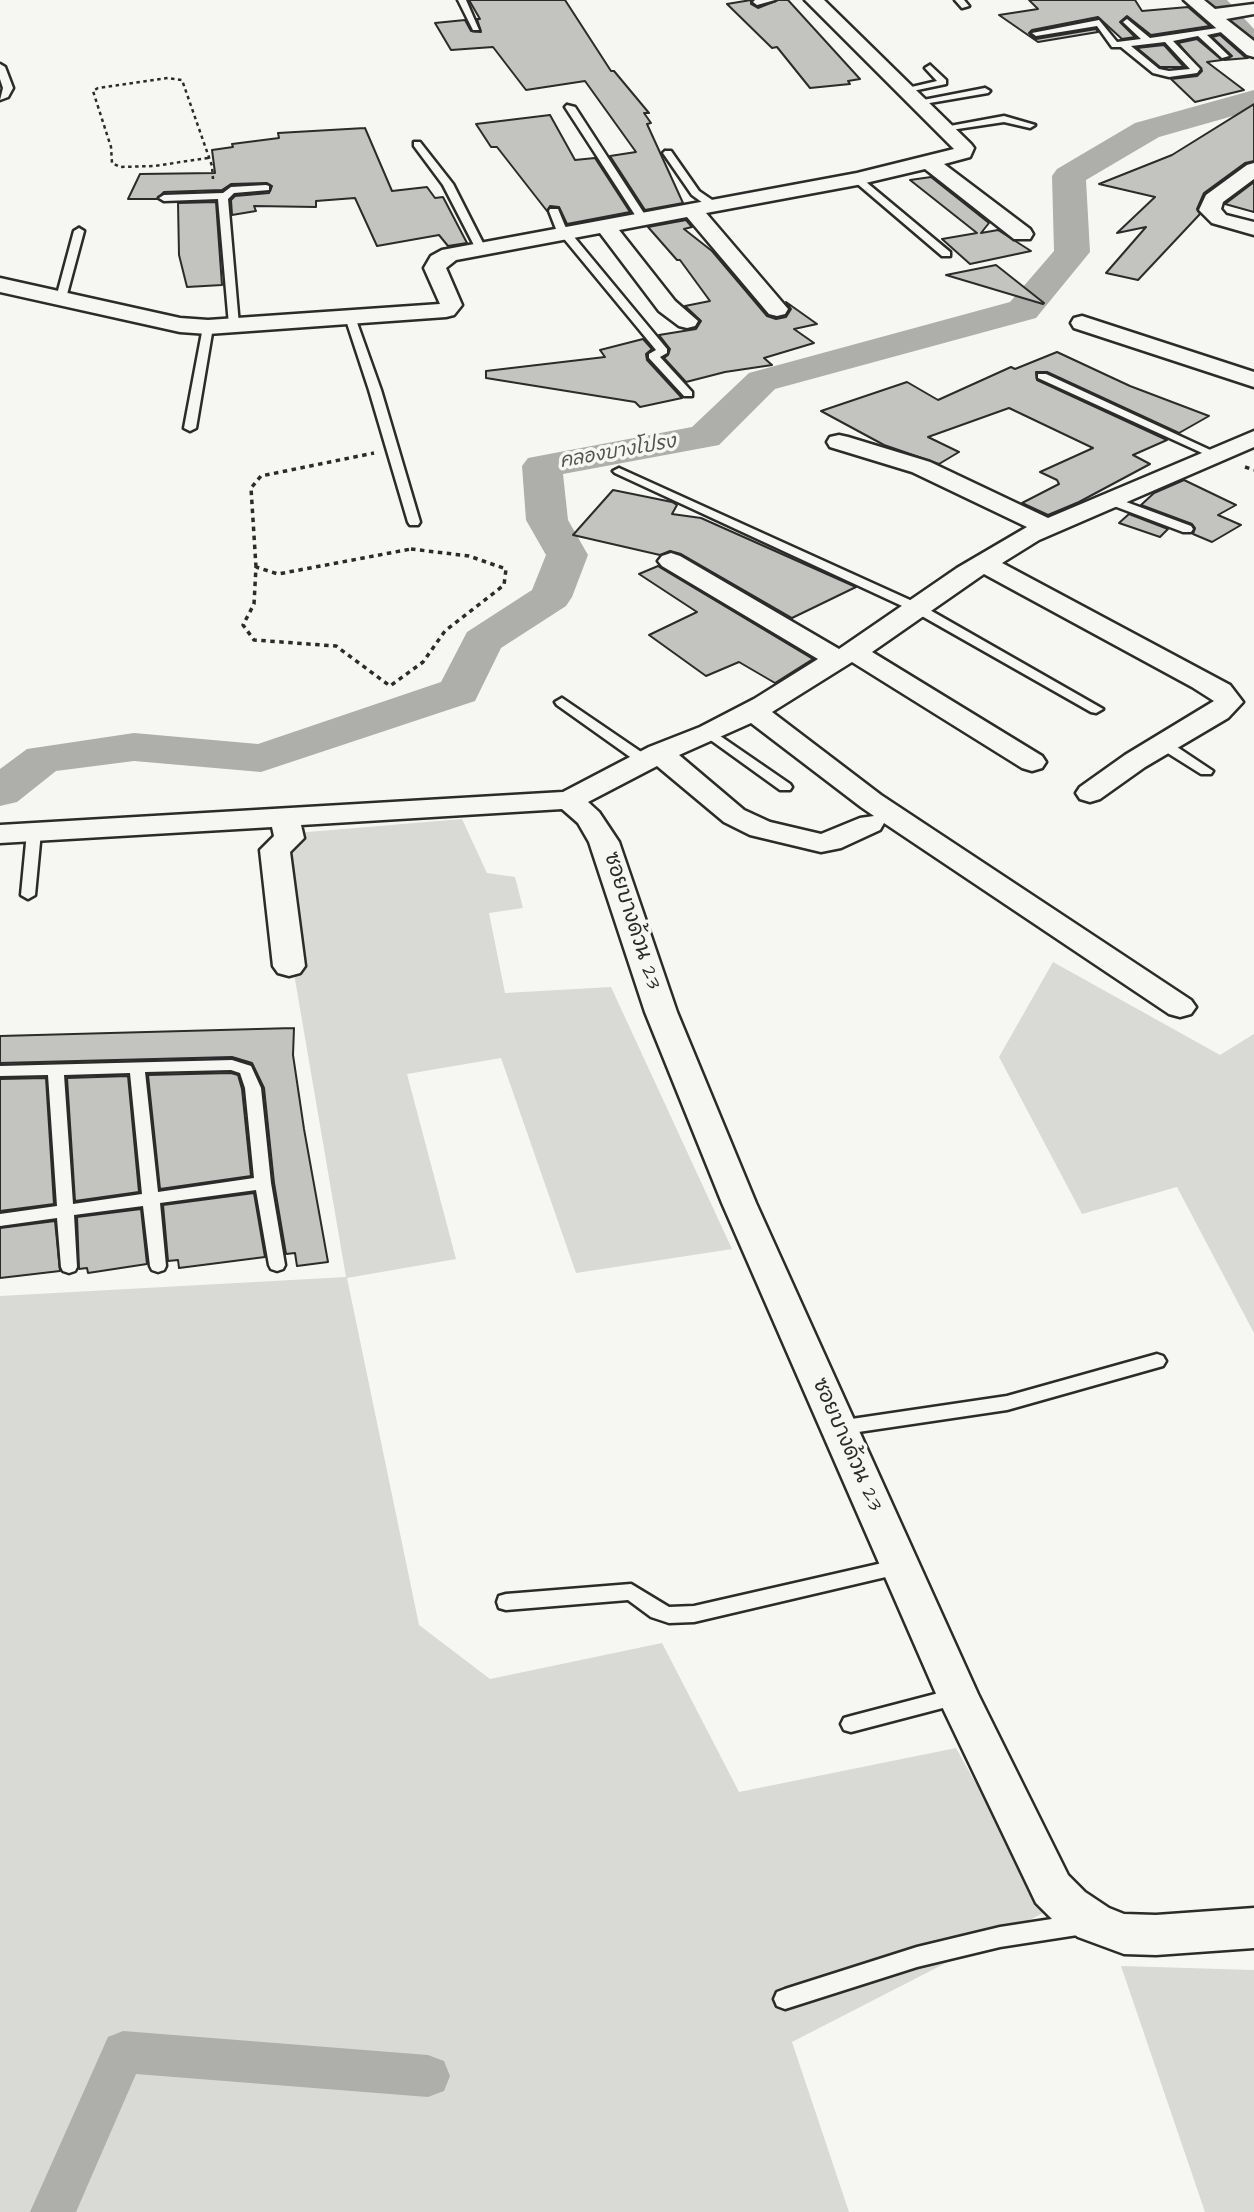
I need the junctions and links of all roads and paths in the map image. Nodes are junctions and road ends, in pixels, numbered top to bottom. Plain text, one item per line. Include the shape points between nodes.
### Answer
1 (463, 0) edge
2 (771, 0) edge
3 (814, 0) edge
4 (1192, 0) edge
5 (757, 2) dead end
6 (1232, 15) edge
7 (1127, 22) dead end
8 (476, 27) dead end
9 (1036, 33) dead end
10 (1200, 33) junction
11 (1167, 39) junction
12 (1147, 41) junction
13 (1123, 44) junction
14 (1254, 51) edge
15 (1225, 56) dead end
16 (0, 67) edge
17 (930, 68) dead end
18 (985, 91) dead end
19 (0, 97) edge
20 (912, 97) junction
21 (570, 107) dead end
22 (1030, 125) dead end
23 (944, 128) junction
24 (417, 144) dead end
25 (668, 153) dead end
26 (208, 158) junction
27 (929, 162) junction
28 (1254, 169) edge
29 (857, 179) junction
30 (266, 188) dead end
31 (226, 194) junction
32 (164, 198) dead end
33 (714, 206) junction
34 (692, 210) junction
35 (554, 211) dead end
36 (642, 218) junction
37 (606, 226) junction
38 (1254, 229) edge
39 (79, 231) dead end
40 (566, 234) junction
41 (1022, 234) dead end
42 (481, 249) junction
43 (946, 254) dead end
44 (0, 285) edge
45 (61, 298) junction
46 (777, 309) dead end
47 (426, 312) junction
48 (350, 317) junction
49 (687, 321) dead end
50 (1082, 323) dead end
51 (234, 325) junction
52 (208, 327) junction
53 (420, 337) dead end
54 (1042, 376) dead end
55 (1254, 380) edge
56 (688, 394) dead end
57 (190, 428) dead end
58 (1254, 438) edge
59 (839, 442) dead end
60 (392, 450) junction
61 (1215, 455) junction
62 (619, 471) dead end
63 (1110, 500) junction
64 (414, 522) dead end
65 (1188, 529) dead end
66 (1039, 531) junction
67 (671, 561) dead end
68 (984, 564) junction
69 (256, 567) junction
70 (917, 608) junction
71 (846, 656) junction
72 (562, 702) dead end
73 (1096, 709) dead end
74 (752, 712) junction
75 (710, 733) junction
76 (1163, 744) junction
77 (652, 757) junction
78 (1032, 762) dead end
79 (1206, 771) dead end
80 (785, 788) dead end
81 (1090, 793) dead end
82 (569, 800) junction
83 (285, 817) junction
84 (870, 824) dead end
85 (34, 832) junction
86 (0, 834) edge
87 (28, 895) dead end
88 (289, 966) dead end
89 (1180, 1007) dead end
90 (137, 1067) junction
91 (0, 1071) edge
92 (55, 1071) junction
93 (263, 1183) junction
94 (151, 1199) junction
95 (65, 1211) junction
96 (0, 1220) edge
97 (277, 1265) dead end
98 (158, 1266) dead end
99 (69, 1267) dead end
100 (1157, 1361) dead end
101 (838, 1428) junction
102 (900, 1567) junction
103 (506, 1602) dead end
104 (958, 1696) junction
105 (851, 1724) dead end
106 (1094, 1923) junction
107 (1254, 1928) edge
108 (785, 1999) dead end

1 - 8 lane
2 - 5 lane
3 - 20 street
4 - 6 street
6 - 10 lane
6 - 14 street
7 - 12 lane
9 - 13 lane via 1100,23 1115,45
10 - 11 lane
10 - 15 lane
11 - 12 lane
11 - 13 lane via 1194,71 1156,71
12 - 13 lane
16 - 19 lane via 8,88
17 - 20 lane via 943,82
18 - 20 lane
20 - 23 street
21 - 36 lane
22 - 23 lane via 1004,119
23 - 27 street via 963,152
24 - 42 lane via 448,184
25 - 33 lane via 695,193
26 - 26 path via 182,80 168,78 93,91 112,163 154,166
26 - 31 path via 214,186
27 - 29 street
27 - 41 street
28 - 38 street via 1213,199 1210,210 1219,219
29 - 33 street
29 - 43 lane
30 - 31 lane
31 - 32 lane
31 - 51 lane
33 - 34 street
34 - 36 street
34 - 46 street
35 - 40 lane
36 - 37 street
37 - 40 street
37 - 49 street via 667,306
39 - 45 lane
40 - 42 street
40 - 56 lane via 663,351 653,356
42 - 47 street via 439,261 435,268 451,305
44 - 45 street
45 - 52 street
47 - 48 street
47 - 53 street
48 - 51 street
48 - 60 lane
50 - 55 street
51 - 52 street
52 - 57 lane
54 - 61 lane
58 - 61 street
59 - 66 street via 921,467
60 - 64 lane
60 - 69 path via 261,476 251,488
61 - 63 street
62 - 70 lane
63 - 65 lane
63 - 66 street
66 - 68 street
67 - 71 street
68 - 70 street
68 - 76 street via 1227,698 1227,705 1218,712
69 - 69 path via 278,574 411,549 469,556 506,569 504,585 445,631 423,662 390,686 336,646 254,640 243,625 254,604
70 - 71 street
70 - 73 lane
71 - 74 street
71 - 78 street
72 - 77 lane
74 - 75 street
74 - 89 street via 871,801
75 - 77 street
75 - 80 lane
76 - 79 lane
76 - 81 street
77 - 82 street
77 - 84 street via 734,816 760,829 821,843
82 - 83 street
82 - 101 street, ซอยบางด้วน 23 via 589,818 604,842 682,1065
83 - 85 street
83 - 88 street via 289,838 275,850
85 - 86 street
85 - 87 lane
90 - 92 lane
90 - 93 lane via 232,1065 246,1070 253,1088
90 - 94 lane
91 - 92 lane
92 - 95 lane
93 - 94 lane
93 - 97 lane
94 - 95 lane
94 - 98 lane
95 - 96 lane
95 - 99 lane
100 - 101 lane via 1007,1403
101 - 102 street, ซอยบางด้วน 23
102 - 103 lane via 694,1614 669,1615 631,1592
102 - 104 street, ซอยบางด้วน 23
104 - 105 lane
104 - 106 street, ซอยบางด้วน 23 via 1052,1889
106 - 107 street, ซอยบางด้วน 23 via 1124,1934
106 - 108 lane via 1000,1937 917,1957

